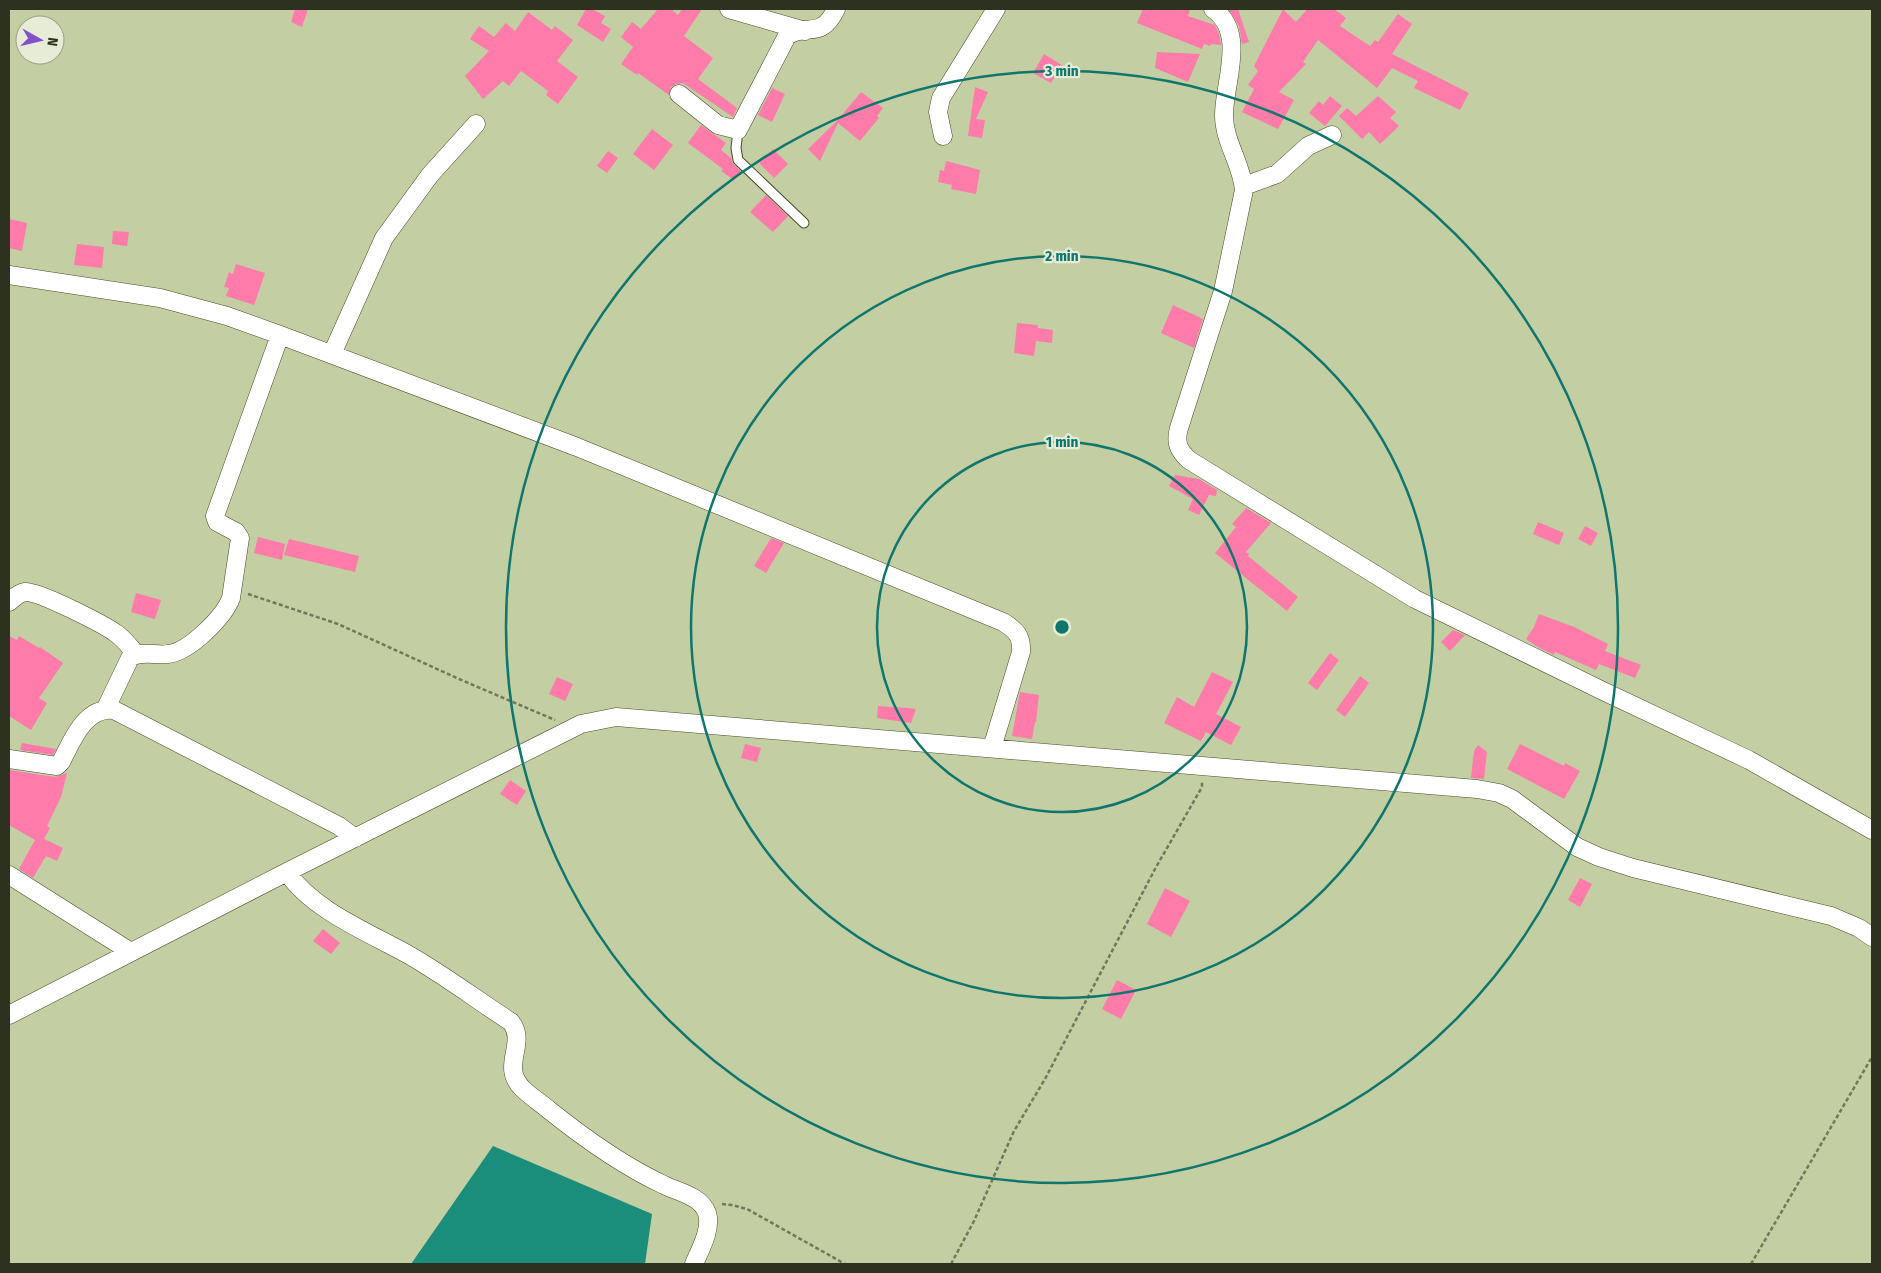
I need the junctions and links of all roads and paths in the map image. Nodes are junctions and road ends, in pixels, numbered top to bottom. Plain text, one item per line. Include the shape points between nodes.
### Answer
1 (729, 9) edge
2 (836, 9) edge
3 (996, 9) edge
4 (1213, 9) edge
5 (805, 31) junction
6 (680, 94) dead end
7 (476, 124) dead end
8 (738, 130) junction
9 (1332, 135) dead end
10 (943, 136) dead end
11 (1244, 186) junction
12 (804, 223) dead end
13 (9, 275) edge
14 (280, 335) junction
15 (332, 354) junction
16 (232, 590) junction
17 (9, 602) edge
18 (136, 654) junction
19 (105, 710) junction
20 (574, 728) junction
21 (992, 748) junction
22 (9, 760) edge
23 (1198, 767) junction
24 (1871, 827) edge
25 (355, 838) junction
26 (9, 875) edge
27 (293, 880) junction
28 (1872, 937) edge
29 (131, 952) junction
30 (9, 1015) edge
31 (1872, 1058) edge
32 (702, 1205) junction
33 (694, 1264) edge
34 (845, 1264) edge
35 (951, 1264) edge
36 (1751, 1264) edge

1 - 5 street
2 - 5 street via 824,26
3 - 10 street via 941,98 938,112
4 - 11 street via 1225,21 1231,44 1225,130
5 - 8 street via 787,36
6 - 8 street via 718,125
7 - 15 street via 430,175 384,238
8 - 12 lane via 738,160
9 - 11 street via 1308,146 1277,174
11 - 24 street via 1223,291 1178,428 1177,446 1182,454 1415,599 1745,758
13 - 14 street via 160,298 228,316
14 - 15 street
14 - 16 street via 215,516 217,522 236,532 240,538
15 - 21 street via 577,448 1003,622 1014,629 1022,643
16 - 18 street via 223,613 182,651
16 - 20 path via 338,624
17 - 18 street via 24,592 38,595 107,627
18 - 19 street via 127,663
19 - 22 street via 84,722 57,766
19 - 25 street via 118,712 339,826
20 - 21 street via 616,717
20 - 25 street
21 - 23 street
23 - 28 street via 1499,793 1577,847 1599,857 1831,916
23 - 35 path via 1202,787 1014,1131
25 - 27 street
26 - 29 street
27 - 29 street
27 - 32 street via 353,925 410,955 511,1022 517,1033 512,1066 518,1083 594,1143 646,1176
29 - 30 street
31 - 36 path
32 - 33 street via 708,1221
32 - 34 path via 732,1205 747,1209

